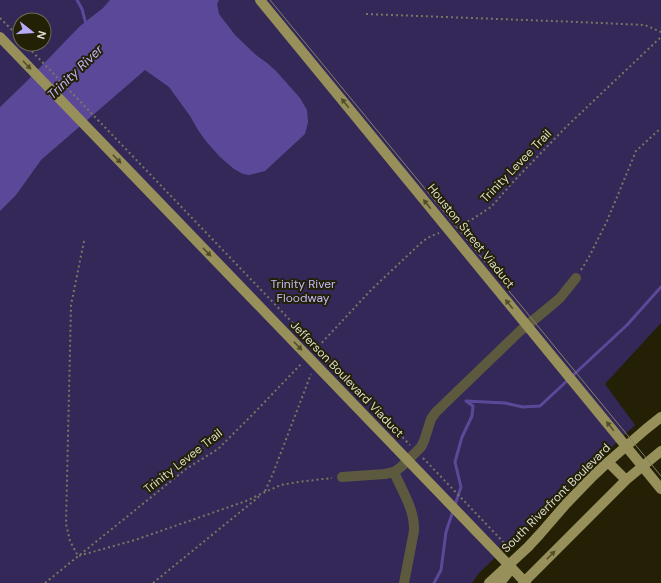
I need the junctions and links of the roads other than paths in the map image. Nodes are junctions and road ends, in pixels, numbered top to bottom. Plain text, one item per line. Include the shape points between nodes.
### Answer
1 (260, 0) edge
2 (0, 37) edge
3 (576, 278) road end
4 (661, 417) edge
5 (661, 451) edge
6 (608, 462) junction
7 (394, 472) junction
8 (342, 476) road end
9 (626, 480) junction
10 (661, 489) edge
11 (528, 547) junction
12 (404, 583) edge
13 (488, 583) edge
14 (500, 583) edge
15 (525, 583) edge

10 -> 1 main road, Houston Street Viaduct
2 -> 15 main road, Jefferson Boulevard Viaduct
3 - 7 lane via 560,298 520,331 436,412 421,448
4 - 6 main road, South Riverfront Boulevard
5 - 9 main road
6 - 9 main road
6 - 11 main road, South Riverfront Boulevard
7 - 8 lane
7 - 12 lane via 410,508 414,524
15 -> 9 main road
11 - 13 main road, South Riverfront Boulevard
11 - 14 main road

